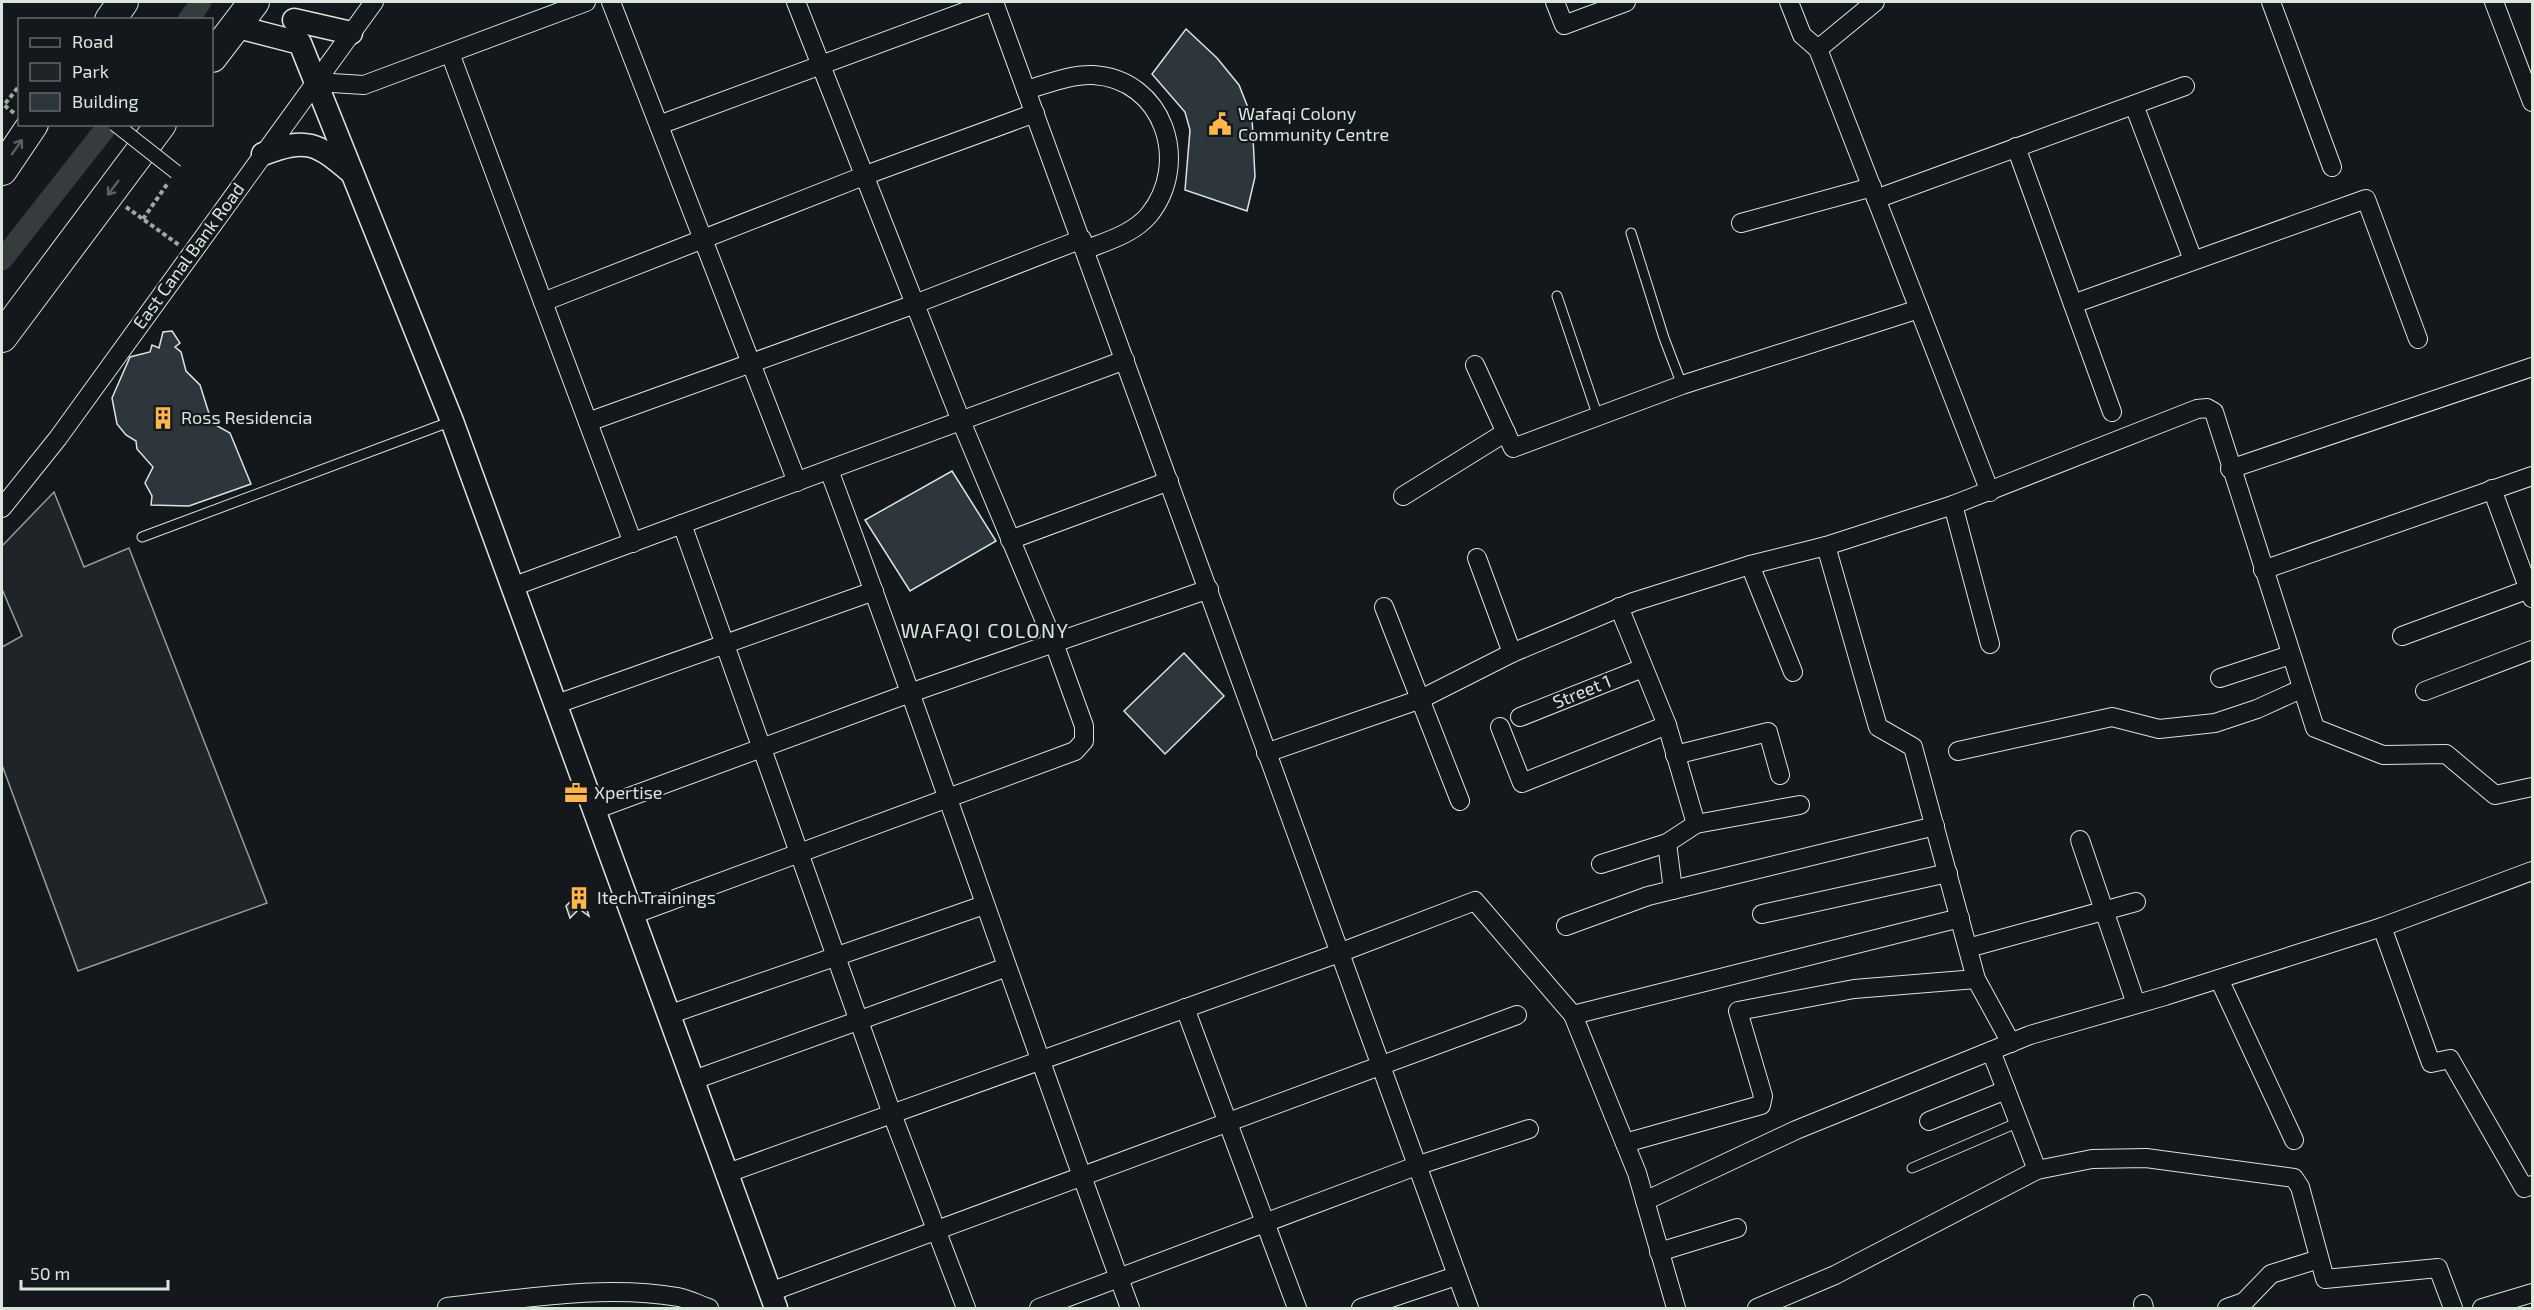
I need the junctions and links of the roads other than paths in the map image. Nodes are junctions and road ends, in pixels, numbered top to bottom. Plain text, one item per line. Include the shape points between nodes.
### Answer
1 (123, 2) edge
2 (254, 2) edge
3 (374, 2) edge
4 (586, 2) edge
5 (611, 2) edge
6 (796, 2) edge
7 (992, 2) edge
8 (1556, 2) edge
9 (1626, 2) edge
10 (1789, 2) edge
11 (1875, 2) edge
12 (2271, 2) edge
13 (2494, 2) edge
14 (292, 11) edge
15 (111, 18) edge
16 (234, 26) junction
17 (351, 33) junction
18 (300, 43) junction
19 (1818, 50) junction
20 (450, 53) junction
21 (213, 56) edge
22 (821, 65) junction
23 (316, 82) junction
24 (2185, 86) dead end
25 (1026, 90) junction
26 (2532, 102) edge
27 (2134, 105) junction
28 (1035, 113) junction
29 (659, 125) junction
30 (32, 126) edge
31 (118, 126) edge
32 (160, 126) edge
33 (2016, 147) junction
34 (263, 154) junction
35 (2332, 167) dead end
36 (2, 170) edge
37 (176, 172) road end
38 (353, 174) junction
39 (866, 175) junction
40 (1874, 193) junction
41 (1741, 223) dead end
42 (1631, 232) dead end
43 (703, 239) junction
44 (1083, 244) junction
45 (2193, 260) junction
46 (1557, 296) dead end
47 (543, 302) junction
48 (915, 304) junction
49 (2073, 304) junction
50 (1919, 309) junction
51 (2, 337) edge
52 (2418, 339) dead end
53 (1125, 360) junction
54 (751, 363) junction
55 (1475, 365) dead end
56 (2532, 367) edge
57 (1682, 385) junction
58 (2112, 412) dead end
59 (1598, 417) junction
60 (452, 421) junction
61 (961, 421) junction
62 (588, 422) junction
63 (1506, 432) junction
64 (2230, 469) junction
65 (829, 470) junction
66 (2532, 476) edge
67 (1169, 481) junction
68 (797, 482) junction
69 (2492, 489) junction
70 (1990, 492) junction
71 (1403, 496) dead end
72 (1953, 505) junction
73 (2, 508) edge
74 (682, 524) junction
75 (142, 537) dead end
76 (1010, 540) junction
77 (633, 543) junction
78 (1826, 546) junction
79 (1477, 558) dead end
80 (1750, 565) junction
81 (2263, 570) junction
82 (512, 587) junction
83 (1209, 588) junction
84 (874, 591) junction
85 (2531, 592) edge
86 (1384, 606) dead end
87 (1619, 607) junction
88 (2402, 636) dead end
89 (1053, 643) junction
90 (724, 644) junction
91 (1990, 644) dead end
92 (2532, 650) edge
93 (1512, 653) junction
94 (2290, 655) junction
95 (1644, 668) junction
96 (1793, 672) dead end
97 (2220, 678) dead end
98 (2301, 689) junction
99 (2425, 691) dead end
100 (910, 693) junction
101 (1421, 699) junction
102 (554, 705) junction
103 (1520, 717) dead end
104 (1667, 725) junction
105 (1500, 728) dead end
106 (762, 750) junction
107 (1958, 752) dead end
108 (1266, 753) junction
109 (1676, 755) junction
110 (1780, 775) dead end
111 (2532, 787) edge
112 (947, 800) junction
113 (1460, 801) dead end
114 (1800, 805) dead end
115 (594, 810) junction
116 (1696, 824) junction
117 (1935, 826) junction
118 (2080, 840) dead end
119 (1667, 843) junction
120 (799, 855) junction
121 (1601, 864) dead end
122 (2532, 871) edge
123 (1947, 873) junction
124 (1673, 890) junction
125 (2136, 902) dead end
126 (984, 905) junction
127 (2105, 913) junction
128 (1762, 914) dead end
129 (632, 915) junction
130 (1960, 918) junction
131 (1566, 926) dead end
132 (2382, 927) junction
133 (1968, 948) junction
134 (1339, 953) junction
135 (836, 956) junction
136 (1007, 968) junction
137 (1976, 979) junction
138 (2219, 979) junction
139 (2136, 1004) junction
140 (1185, 1008) junction
141 (668, 1015) junction
142 (1517, 1015) dead end
143 (1573, 1015) junction
144 (860, 1022) junction
145 (2011, 1042) junction
146 (1991, 1051) junction
147 (1041, 1061) junction
148 (1382, 1065) junction
149 (691, 1081) junction
150 (2006, 1090) junction
151 (892, 1114) junction
152 (1227, 1121) junction
153 (1929, 1121) dead end
154 (2019, 1122) junction
155 (1529, 1129) dead end
156 (2294, 1140) dead end
157 (1625, 1143) junction
158 (1416, 1166) junction
159 (1912, 1167) dead end
160 (2037, 1170) junction
161 (725, 1174) junction
162 (1082, 1175) junction
163 (2532, 1185) edge
164 (1645, 1202) junction
165 (1265, 1223) junction
166 (1737, 1228) dead end
167 (937, 1229) junction
168 (1659, 1252) junction
169 (2319, 1259) junction
170 (1456, 1275) junction
171 (1119, 1279) junction
172 (2532, 1293) edge
173 (773, 1300) edge
174 (447, 1307) edge
175 (709, 1308) edge
176 (966, 1308) edge
177 (1039, 1308) edge
178 (1130, 1308) edge
179 (1297, 1308) edge
180 (1361, 1308) edge
181 (1469, 1308) edge
182 (1676, 1308) edge
183 (1757, 1308) edge
184 (2227, 1308) edge
185 (2453, 1308) edge
186 (2482, 1308) edge

1 - 15 highway
2 - 16 highway
3 - 17 street, East Canal Bank Road
4 - 20 street
5 - 29 street
6 - 22 street
7 - 22 street
7 - 25 street
8 - 9 street via 1564,25
10 - 19 street via 1802,35
11 - 19 street
12 - 35 street
13 - 26 street
14 - 17 street
14 - 18 street
16 - 18 street
16 - 21 highway
17 - 23 street, East Canal Bank Road
18 - 23 street
19 - 40 street
20 - 23 street via 364,85
20 - 47 street
22 - 29 street
22 - 39 street
23 - 34 street, East Canal Bank Road
23 - 38 street
24 - 27 street
25 - 28 street
25 - 44 street via 1092,75 1117,80 1143,96 1163,120 1170,151 1165,188 1148,216 1124,235
27 - 33 street
27 - 45 street
28 - 39 street
28 - 44 street
29 - 43 street
36 -> 30 highway
31 - 37 street, bridge
32 -> 51 highway
33 - 40 street
33 - 49 street
34 - 38 street via 292,143 319,147
34 - 73 street, East Canal Bank Road via 58,438
38 - 60 street
39 - 43 street
39 - 48 street
40 - 41 street
40 - 50 street
42 - 57 lane
43 - 47 street
43 - 54 street
44 - 48 street
44 - 53 street
45 - 49 street
45 - 52 street via 2366,199
46 - 59 lane
47 - 62 street
48 - 54 street
48 - 61 street
49 - 58 street
50 - 57 street
50 - 70 street
53 - 61 street
53 - 67 street
54 - 62 street
54 - 68 street
55 - 63 street
56 - 64 street
57 - 59 street
59 - 63 street via 1513,448
60 - 75 lane
60 - 82 street
61 - 65 street
61 - 76 street
62 - 77 street
63 - 71 street
64 - 70 street via 2214,412 2207,408
64 - 81 street
65 - 68 street
65 - 84 street
66 - 69 street
67 - 76 street
67 - 83 street
68 - 74 street
69 - 81 street
69 - 85 street
70 - 72 street
72 - 78 street
72 - 91 street
74 - 77 street
74 - 90 street
76 - 89 street
77 - 82 street
78 - 80 street
78 - 117 street via 1878,727 1913,747
79 - 93 street
80 - 87 street
80 - 96 street
81 - 94 street
82 - 102 street
83 - 89 street
83 - 108 street
84 - 90 street
84 - 100 street
85 - 88 street
86 - 101 street
87 - 93 street
87 - 95 street
89 - 100 street
89 - 112 street via 1084,726 1084,741 1075,751
90 - 102 street
90 - 106 street
92 - 99 street
93 - 101 street
94 - 97 street
94 - 98 street
95 - 103 street, Street 1
95 - 104 street
98 - 107 street via 2215,723 2159,729 2112,717
98 - 111 street via 2314,728 2383,755 2446,754 2495,795
100 - 106 street
100 - 112 street
101 - 108 street
101 - 113 street
102 - 115 street
104 - 105 street via 1522,783
104 - 109 street
106 - 115 street
106 - 120 street
108 - 134 street
109 - 110 street via 1768,732
109 - 116 street
112 - 120 street
112 - 126 street
114 - 116 street
115 - 129 street
116 - 119 street
117 - 123 street
117 - 124 street
118 - 127 street
119 - 121 street
119 - 124 street
120 - 129 street
120 - 135 street
122 - 132 street
123 - 128 street
123 - 130 street
124 - 131 street
125 - 127 street
126 - 135 street
126 - 136 street
127 - 133 street
127 - 139 street
129 - 141 street
130 - 133 street
130 - 143 street
132 - 138 street
132 - 163 street via 2431,1063 2450,1059 2524,1188
133 - 137 street
134 - 140 street
134 - 143 street via 1475,901
134 - 148 street
135 - 141 street
135 - 144 street
136 - 144 street
136 - 147 street
137 - 145 street
137 - 157 street via 1854,989 1738,1011 1763,1096 1761,1105
138 - 139 street
138 - 156 street
139 - 145 street
140 - 147 street
140 - 152 street
141 - 149 street
142 - 148 street
143 - 157 street
144 - 149 street
144 - 151 street
145 - 146 street
146 - 150 street
146 - 164 street via 1796,1130
147 - 151 street
147 - 162 street
148 - 152 street
148 - 158 street
149 - 161 street
150 - 153 street
150 - 154 street
151 - 161 street
151 - 167 street
152 - 162 street
152 - 165 street
154 - 159 lane
154 - 160 street
155 - 158 street
157 - 164 street
158 - 165 street
158 - 170 street
160 - 169 street via 2092,1159 2146,1158 2288,1176 2300,1187
160 - 183 street via 1835,1275
161 - 173 street
162 - 167 street
162 - 171 street
164 - 168 street
165 - 171 street
165 - 179 street
166 - 168 street
167 - 173 street
167 - 176 street
168 - 182 street
169 - 184 street via 2271,1274 2244,1302
169 - 185 street via 2322,1275 2331,1281 2438,1268
170 - 180 street
170 - 181 street
171 - 177 street
171 - 178 street
172 - 186 street
174 - 175 street via 544,1296 627,1293 680,1297

